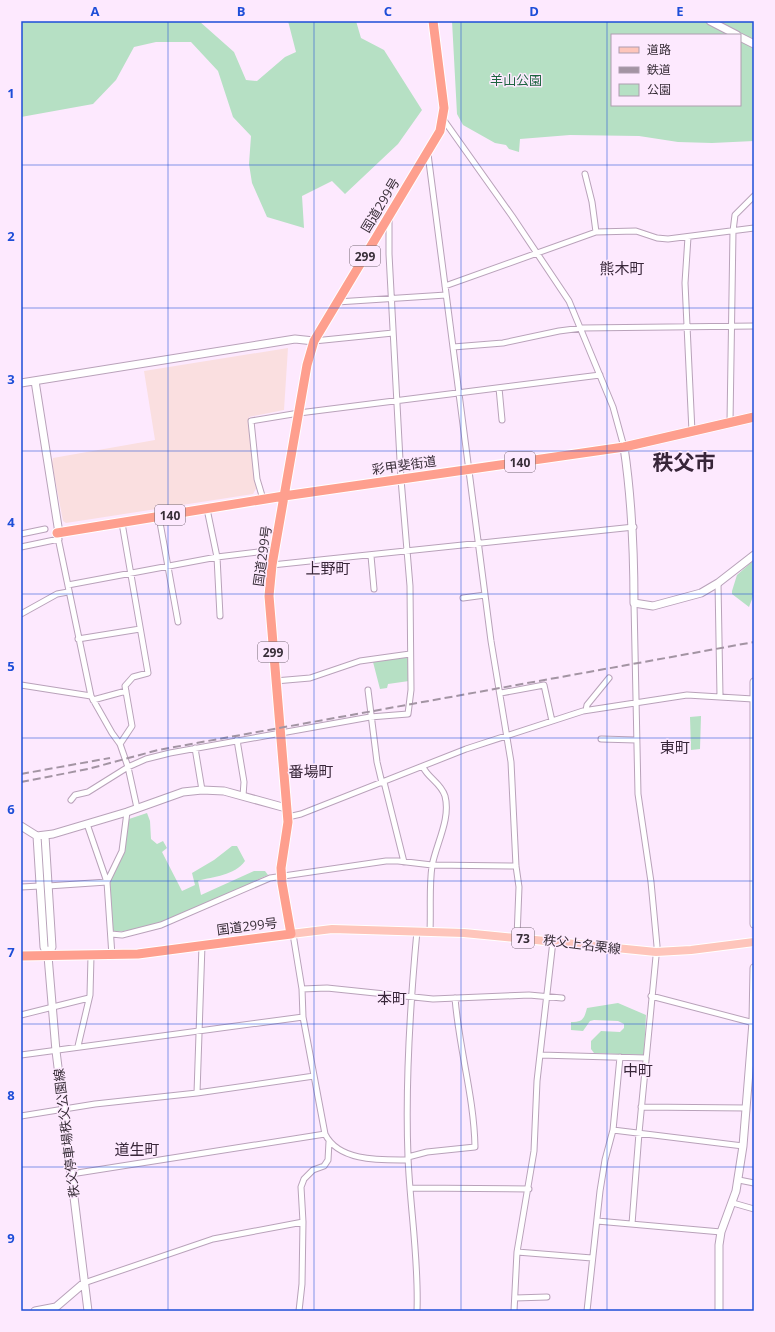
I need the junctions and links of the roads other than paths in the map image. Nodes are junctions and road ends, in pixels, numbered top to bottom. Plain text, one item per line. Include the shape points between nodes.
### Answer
1 (433, 21) edge
2 (710, 21) edge
3 (735, 34) edge
4 (741, 38) edge
5 (754, 44) edge
6 (443, 119) junction
7 (428, 153) junction
8 (585, 174) dead end
9 (754, 196) edge
10 (389, 216) junction
11 (754, 228) edge
12 (733, 231) junction
13 (596, 232) junction
14 (688, 237) junction
15 (537, 252) junction
16 (445, 286) junction
17 (446, 294) junction
18 (391, 299) junction
19 (337, 302) junction
20 (686, 326) junction
21 (731, 326) junction
22 (754, 326) edge
23 (582, 328) junction
24 (393, 333) junction
25 (314, 340) junction
26 (453, 347) junction
27 (600, 375) junction
28 (35, 381) junction
29 (21, 383) edge
30 (499, 388) junction
31 (459, 394) junction
32 (397, 402) junction
33 (299, 414) junction
34 (754, 417) edge
35 (502, 420) dead end
36 (730, 422) junction
37 (692, 432) junction
38 (624, 447) junction
39 (469, 469) junction
40 (401, 479) junction
41 (284, 496) junction
42 (263, 499) junction
43 (207, 509) junction
44 (159, 516) junction
45 (122, 522) junction
46 (634, 527) junction
47 (45, 529) dead end
48 (21, 534) edge
49 (58, 535) junction
50 (479, 543) junction
51 (21, 547) edge
52 (275, 550) junction
53 (407, 552) junction
54 (754, 555) edge
55 (371, 556) junction
56 (217, 557) junction
57 (272, 565) junction
58 (168, 567) junction
59 (130, 573) junction
60 (718, 583) junction
61 (68, 585) junction
62 (374, 589) dead end
63 (68, 592) junction
64 (485, 595) junction
65 (463, 598) dead end
66 (634, 603) junction
67 (21, 614) edge
68 (220, 616) dead end
69 (178, 622) dead end
70 (140, 629) junction
71 (78, 639) junction
72 (410, 654) junction
73 (609, 678) dead end
74 (275, 681) junction
75 (754, 682) edge
76 (21, 685) edge
77 (368, 690) dead end
78 (126, 691) junction
79 (501, 692) junction
80 (720, 696) junction
81 (92, 698) junction
82 (753, 699) junction
83 (635, 703) junction
84 (586, 710) junction
85 (370, 717) junction
86 (552, 721) junction
87 (281, 732) junction
88 (508, 736) junction
89 (601, 738) dead end
90 (237, 740) junction
91 (636, 740) junction
92 (120, 744) junction
93 (195, 748) junction
94 (128, 767) junction
95 (423, 767) junction
96 (383, 782) junction
97 (202, 790) junction
98 (243, 796) junction
99 (71, 800) dead end
100 (137, 808) junction
101 (126, 812) junction
102 (287, 812) junction
103 (87, 824) junction
104 (21, 826) edge
105 (41, 836) junction
106 (404, 862) junction
107 (432, 865) junction
108 (516, 866) junction
109 (753, 872) edge
110 (281, 877) junction
111 (107, 882) junction
112 (40, 886) junction
113 (48, 886) junction
114 (21, 887) edge
115 (754, 924) edge
116 (416, 930) junction
117 (430, 931) junction
118 (111, 934) junction
119 (292, 934) junction
120 (517, 937) junction
121 (553, 941) junction
122 (754, 942) edge
123 (202, 945) junction
124 (656, 952) junction
125 (21, 956) edge
126 (48, 956) junction
127 (91, 956) junction
128 (112, 956) junction
129 (754, 968) edge
130 (302, 989) junction
131 (410, 996) junction
132 (546, 996) junction
133 (651, 996) junction
134 (89, 998) junction
135 (455, 998) junction
136 (562, 998) dead end
137 (53, 1007) junction
138 (21, 1015) edge
139 (303, 1017) junction
140 (754, 1022) edge
141 (198, 1032) junction
142 (78, 1046) junction
143 (56, 1051) junction
144 (21, 1055) edge
145 (540, 1055) junction
146 (620, 1057) junction
147 (646, 1058) junction
148 (314, 1076) junction
149 (197, 1093) junction
150 (641, 1107) junction
151 (746, 1108) junction
152 (64, 1110) junction
153 (21, 1116) edge
154 (613, 1130) junction
155 (639, 1133) junction
156 (325, 1134) junction
157 (329, 1142) junction
158 (743, 1146) junction
159 (408, 1159) junction
160 (72, 1174) junction
161 (739, 1180) junction
162 (754, 1183) edge
163 (411, 1188) junction
164 (529, 1189) junction
165 (733, 1203) junction
166 (754, 1209) edge
167 (597, 1221) junction
168 (303, 1222) junction
169 (632, 1224) junction
170 (721, 1232) junction
171 (517, 1252) junction
172 (592, 1258) junction
173 (84, 1283) junction
174 (547, 1297) dead end
175 (515, 1298) junction
176 (35, 1311) edge
177 (88, 1311) edge
178 (299, 1311) edge
179 (417, 1311) edge
180 (514, 1311) edge
181 (587, 1311) edge
182 (719, 1311) edge

1 - 6 highway, 国道299号 / 299 via 443,97
2 - 3 street
4 - 5 street
6 - 7 highway, 国道299号 / 299 via 440,131
6 - 15 street
7 - 10 highway, 国道299号 / 299
7 - 16 street
8 - 13 street
9 - 12 street via 735,215
10 - 18 street
10 - 19 highway, 国道299号 / 299
11 - 12 street
12 - 14 street
12 - 21 street
13 - 14 street via 636,231 657,238
13 - 15 street
14 - 20 street
15 - 16 street
15 - 23 street via 569,301
16 - 17 street
17 - 18 street
17 - 26 street
18 - 19 street
18 - 24 street
19 - 25 highway, 国道299号 / 299
20 - 21 street
20 - 23 street
20 - 37 street
21 - 22 street
21 - 36 street
23 - 26 street via 503,343
23 - 27 street
24 - 25 street
24 - 32 street
25 - 28 street via 295,339
25 - 33 highway, 国道299号 / 299
26 - 31 street
27 - 30 street
27 - 38 street via 614,409
28 - 29 street
28 - 49 street
30 - 31 street
30 - 35 street
31 - 32 street
31 - 39 street
32 - 33 street
32 - 40 street
33 - 41 highway, 国道299号 / 299
33 - 42 street via 251,422 257,479
34 - 36 highway, 彩甲斐街道 / 140
36 - 37 highway, 彩甲斐街道 / 140
37 - 38 highway, 彩甲斐街道 / 140
38 - 39 highway, 彩甲斐街道 / 140
38 - 46 street
39 - 40 highway, 彩甲斐街道 / 140
39 - 50 street
40 - 41 highway, 彩甲斐街道 / 140
40 - 53 street
41 - 42 highway, 彩甲斐街道 / 140
41 - 52 highway, 国道299号 / 299
42 - 43 highway, 彩甲斐街道 / 140
43 - 44 highway, 彩甲斐街道 / 140
43 - 56 street
44 - 45 highway, 彩甲斐街道 / 140
44 - 58 street
45 - 49 highway, 彩甲斐街道 / 140
45 - 59 street
46 - 50 street
46 - 66 street
47 - 48 street
49 - 51 street
49 - 61 street
50 - 53 street
50 - 64 street
52 - 56 street
52 - 57 highway, 国道299号 / 299
53 - 55 street
53 - 72 street
54 - 60 street
55 - 57 street
55 - 62 street
56 - 58 street
56 - 68 street
57 - 74 highway, 国道299号 / 299 via 269,596
58 - 59 street
58 - 69 street
59 - 61 street
59 - 70 street
60 - 66 street via 701,593 653,606
60 - 80 street
61 - 63 street
63 - 67 street via 57,594
63 - 71 street
64 - 65 street
64 - 79 street
66 - 83 street
70 - 71 street
70 - 78 street via 148,673 128,682 125,686
71 - 81 street
72 - 74 street via 360,661 310,678
72 - 85 street via 411,690 408,714
73 - 84 street via 587,705
74 - 87 highway, 国道299号 / 299
75 - 82 street
76 - 81 street
77 - 85 street
78 - 81 street
78 - 92 street via 132,726
79 - 86 street via 544,685
79 - 88 street
80 - 82 street
80 - 83 street via 687,695
81 - 92 street
82 - 109 street
83 - 84 street
83 - 91 street
84 - 86 street
85 - 87 street
85 - 96 street
86 - 88 street
87 - 90 street
87 - 102 highway, 国道299号 / 299
88 - 95 street
88 - 108 street
89 - 91 street
90 - 93 street
90 - 98 street via 244,782
91 - 124 street via 638,794 654,909
92 - 94 street
93 - 94 street via 146,759
93 - 97 street
94 - 99 street via 88,792 75,795
94 - 100 street
95 - 96 street
95 - 107 street via 445,796 441,837
96 - 102 street via 301,814
96 - 106 street
97 - 98 street via 224,791
97 - 100 street via 183,792
98 - 102 street
100 - 101 street
101 - 103 street
101 - 111 street via 122,851
102 - 110 highway, 国道299号 / 299
103 - 105 street
103 - 111 street
104 - 105 street
105 - 112 street, 秩父停車場秩父公園線
105 - 113 street, 秩父停車場秩父公園線
106 - 107 street
106 - 110 street via 386,861
107 - 108 street
107 - 117 street
108 - 120 street via 519,887
109 - 115 street
110 - 118 street via 265,879 161,925 122,935
110 - 119 highway, 国道299号 / 299
111 - 113 street
111 - 118 street
112 - 114 street
112 - 126 street, 秩父停車場秩父公園線 via 44,947
113 - 126 street, 秩父停車場秩父公園線 via 52,947
116 - 117 main road, 秩父上名栗線 / 73
116 - 119 main road, 秩父上名栗線 / 73 via 332,929
116 - 131 street
117 - 120 main road, 秩父上名栗線 / 73
118 - 128 street
119 - 123 highway, 国道299号
119 - 130 street
120 - 121 main road, 秩父上名栗線 / 73
121 - 124 main road, 秩父上名栗線 / 73
121 - 132 street
122 - 124 main road, 秩父上名栗線 / 73
123 - 128 highway, 国道299号
123 - 141 street via 202,996
124 - 133 street
125 - 126 highway, 国道299号
126 - 127 highway, 国道299号
126 - 137 street, 秩父停車場秩父公園線
127 - 128 highway, 国道299号
127 - 134 street
129 - 140 street
130 - 131 street via 327,988
130 - 139 street
131 - 135 street
131 - 159 street
132 - 135 street
132 - 136 street
132 - 145 street
133 - 140 street
133 - 147 street
134 - 137 street
134 - 142 street
135 - 159 street via 473,1106 475,1147 427,1152
137 - 138 street
137 - 143 street, 秩父停車場秩父公園線
139 - 141 street
139 - 148 street
140 - 151 street
141 - 142 street
141 - 149 street
142 - 143 street
143 - 144 street
143 - 152 street, 秩父停車場秩父公園線
145 - 146 street
145 - 164 street
146 - 147 street
146 - 154 street
147 - 150 street
148 - 149 street
148 - 156 street
149 - 152 street via 95,1104
150 - 151 street
150 - 155 street
151 - 158 street
152 - 153 street
152 - 160 street, 秩父停車場秩父公園線
154 - 155 street
154 - 167 street via 605,1160
155 - 158 street
155 - 169 street
156 - 157 street
156 - 160 street
157 - 159 street via 341,1151 372,1160
157 - 168 street via 328,1160 324,1166 312,1170 301,1187
158 - 161 street
159 - 163 street
160 - 173 street, 秩父停車場秩父公園線
161 - 162 street
161 - 165 street
163 - 164 street
163 - 179 street
164 - 171 street
165 - 166 street
165 - 170 street
167 - 169 street
167 - 172 street
168 - 173 street via 213,1239
168 - 178 street
169 - 170 street
170 - 182 street
171 - 172 street
171 - 175 street
172 - 181 street
173 - 176 street via 56,1307
173 - 177 street, 秩父停車場秩父公園線
174 - 175 street
175 - 180 street

